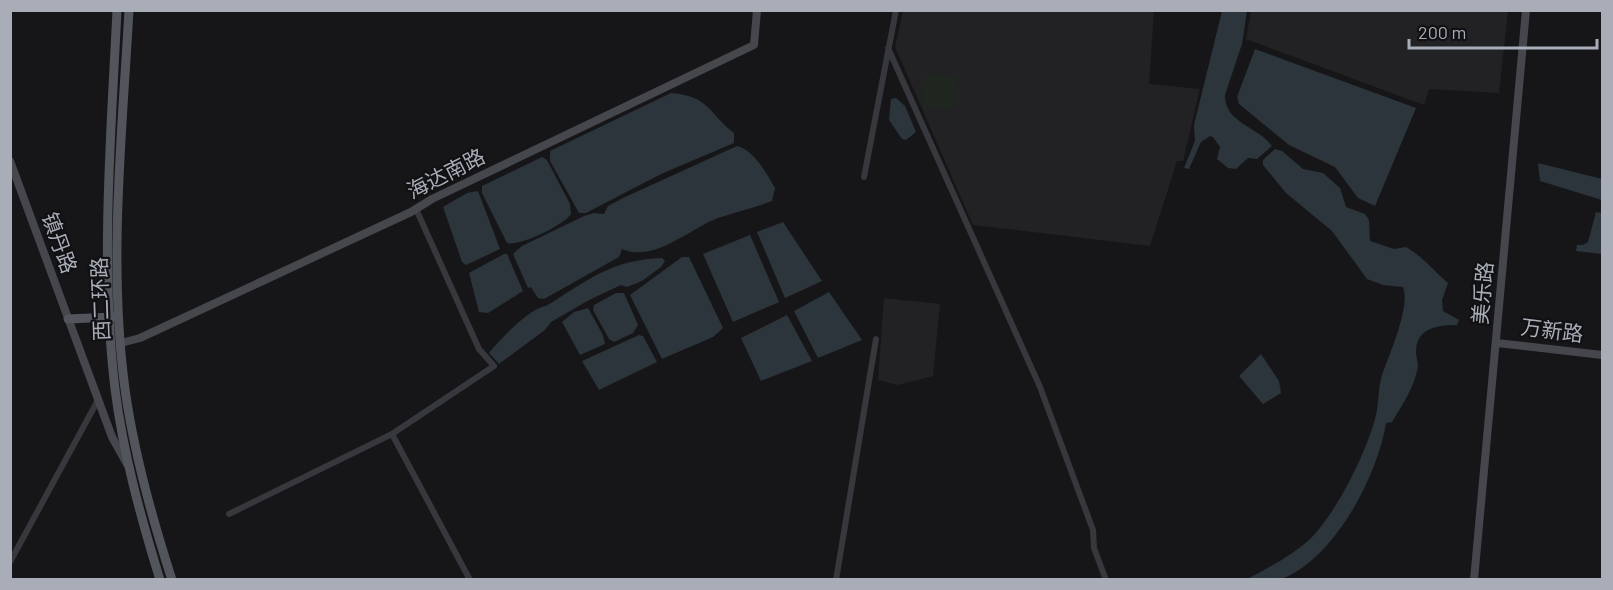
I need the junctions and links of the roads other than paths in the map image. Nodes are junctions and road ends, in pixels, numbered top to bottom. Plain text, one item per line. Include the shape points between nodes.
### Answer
1 (117, 10) edge
2 (129, 10) edge
3 (757, 10) edge
4 (896, 10) edge
5 (1526, 10) edge
6 (888, 48) junction
7 (10, 161) edge
8 (864, 177) dead end
9 (416, 209) junction
10 (114, 317) junction
11 (68, 319) junction
12 (876, 339) dead end
13 (121, 343) junction
14 (1497, 343) junction
15 (1602, 356) edge
16 (98, 400) junction
17 (392, 434) junction
18 (141, 468) junction
19 (131, 470) junction
20 (229, 514) dead end
21 (10, 562) edge
22 (160, 579) edge
23 (172, 579) edge
24 (470, 579) edge
25 (836, 579) edge
26 (1106, 579) edge
27 (1474, 579) edge

1 - 10 main road, 西二环路 via 107,246
2 - 10 main road, 西二环路
3 - 9 street, 海达南路 via 754,45
4 - 6 street
5 - 14 street, 美乐路
6 - 8 street
6 - 26 street via 1040,387 1093,530 1094,548
7 - 11 street, 镇丹路
9 - 13 street, 海达南路 via 140,339
9 - 17 street via 479,349 494,366
10 - 11 main road
10 - 13 main road, 西二环路
10 - 19 main road, 西二环路 via 115,390
11 - 16 street, 镇丹路
12 - 25 street
13 - 18 main road, 西二环路 via 125,389
14 - 15 street, 万新路
14 - 27 street, 美乐路
16 - 19 street, 镇丹路 via 112,437
16 - 21 street
17 - 20 street
17 - 24 street
18 - 19 main road
18 - 23 main road, 西二环路 via 149,509
19 - 22 main road, 西二环路

